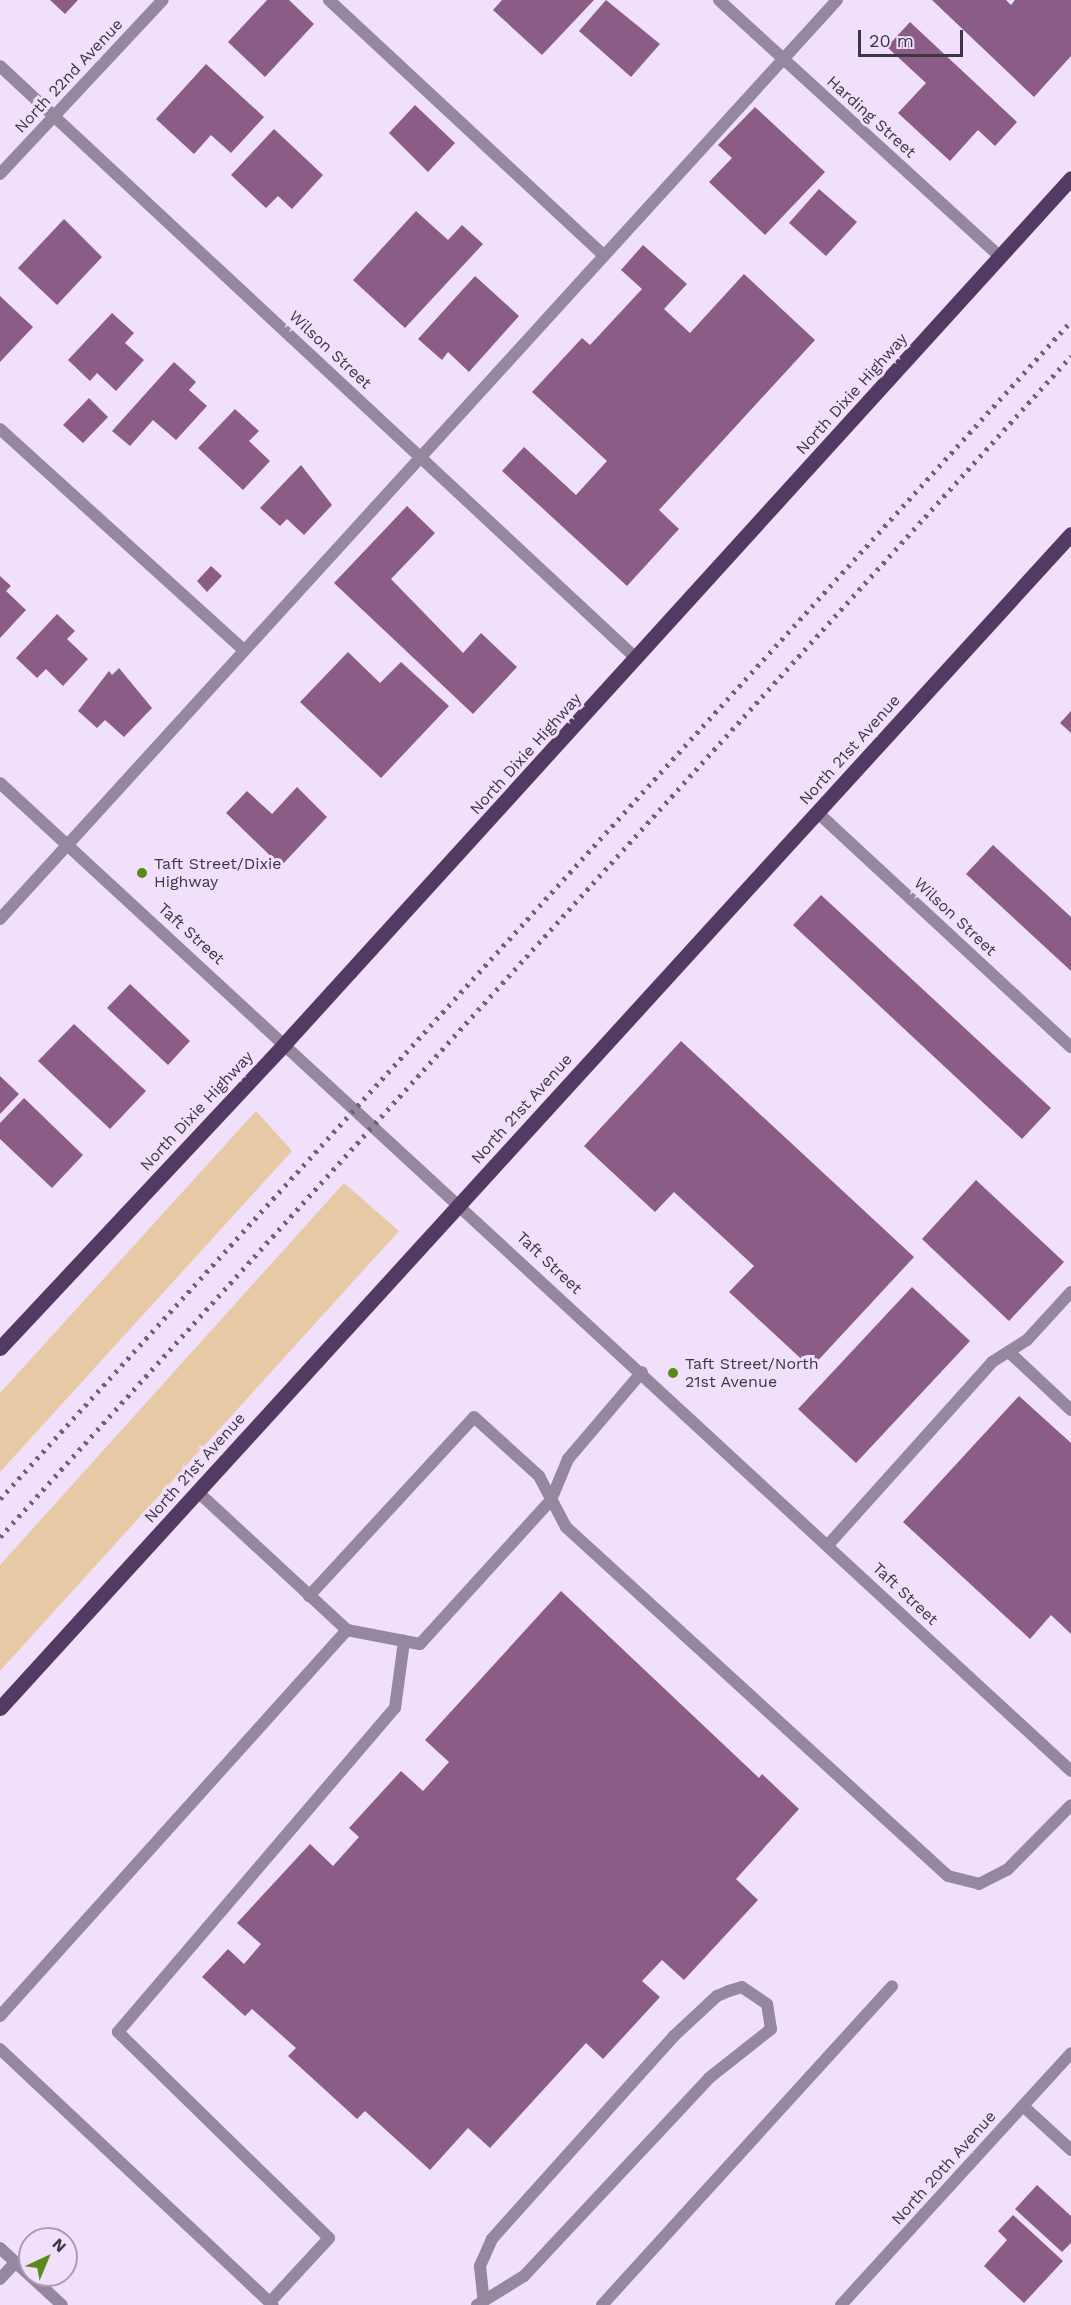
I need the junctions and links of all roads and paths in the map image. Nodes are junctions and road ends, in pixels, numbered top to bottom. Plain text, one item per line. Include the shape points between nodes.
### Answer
1 (163, 0) edge
2 (329, 0) edge
3 (719, 0) edge
4 (837, 0) edge
5 (784, 59) junction
6 (0, 66) edge
7 (54, 116) junction
8 (0, 174) edge
9 (1071, 178) edge
10 (603, 255) junction
11 (1000, 257) junction
12 (0, 429) edge
13 (419, 456) junction
14 (1071, 534) edge
15 (244, 650) junction
16 (637, 659) junction
17 (0, 783) edge
18 (817, 812) junction
19 (69, 845) junction
20 (0, 919) edge
21 (286, 1042) junction
22 (1071, 1047) edge
23 (460, 1204) junction
24 (1071, 1292) edge
25 (0, 1348) edge
26 (1009, 1352) junction
27 (642, 1371) junction
28 (1071, 1410) edge
29 (198, 1492) junction
30 (551, 1500) junction
31 (828, 1545) junction
32 (309, 1596) junction
33 (347, 1630) junction
34 (404, 1641) junction
35 (0, 1708) edge
36 (1071, 1771) edge
37 (1071, 1805) edge
38 (892, 1986) dead end
39 (0, 2016) edge
40 (0, 2049) edge
41 (1071, 2053) edge
42 (1023, 2106) junction
43 (1071, 2150) edge
44 (0, 2248) edge
45 (15, 2262) junction
46 (0, 2279) edge
47 (480, 2301) edge
48 (847, 2303) edge
49 (271, 2304) edge
50 (62, 2305) edge
51 (602, 2305) edge

1 - 7 street, North 22nd Avenue
2 - 10 street
3 - 5 street, Harding Street
4 - 5 street
5 - 10 street
5 - 11 street, Harding Street
6 - 7 street, Wilson Street
7 - 8 street, North 22nd Avenue
7 - 13 street, Wilson Street
9 - 11 main road, North Dixie Highway
10 - 13 street
11 - 16 main road, North Dixie Highway
12 - 15 street
13 - 15 street
13 - 16 street, Wilson Street
14 - 18 main road, North 21st Avenue
15 - 19 street
16 - 21 main road, North Dixie Highway
17 - 19 street, Taft Street
18 - 22 street, Wilson Street
18 - 23 main road, North 21st Avenue
19 - 20 street
19 - 21 street, Taft Street
21 - 23 street, Taft Street
21 - 25 main road, North Dixie Highway
23 - 27 street, Taft Street
23 - 29 main road, North 21st Avenue
24 - 26 street via 1028,1341
26 - 28 street
26 - 31 street via 992,1362
27 - 30 street via 568,1459
27 - 31 street, Taft Street
29 - 32 street
29 - 35 main road, North 21st Avenue
30 - 32 street via 539,1476 474,1417
30 - 34 street via 420,1644
30 - 37 street via 566,1527 948,1876 979,1884 1007,1870
31 - 36 street, Taft Street
32 - 33 street
33 - 34 street
33 - 39 street
34 - 49 street via 395,1708 118,2032 329,2238
38 - 51 street
40 - 49 street
41 - 42 street, North 20th Avenue
42 - 43 street
42 - 48 street, North 20th Avenue
44 - 45 street
45 - 46 street
45 - 50 street
47 - 47 street via 524,2276 709,2078 771,2029 767,2004 742,1987 729,1991 717,1996 674,2036 492,2239 480,2266

